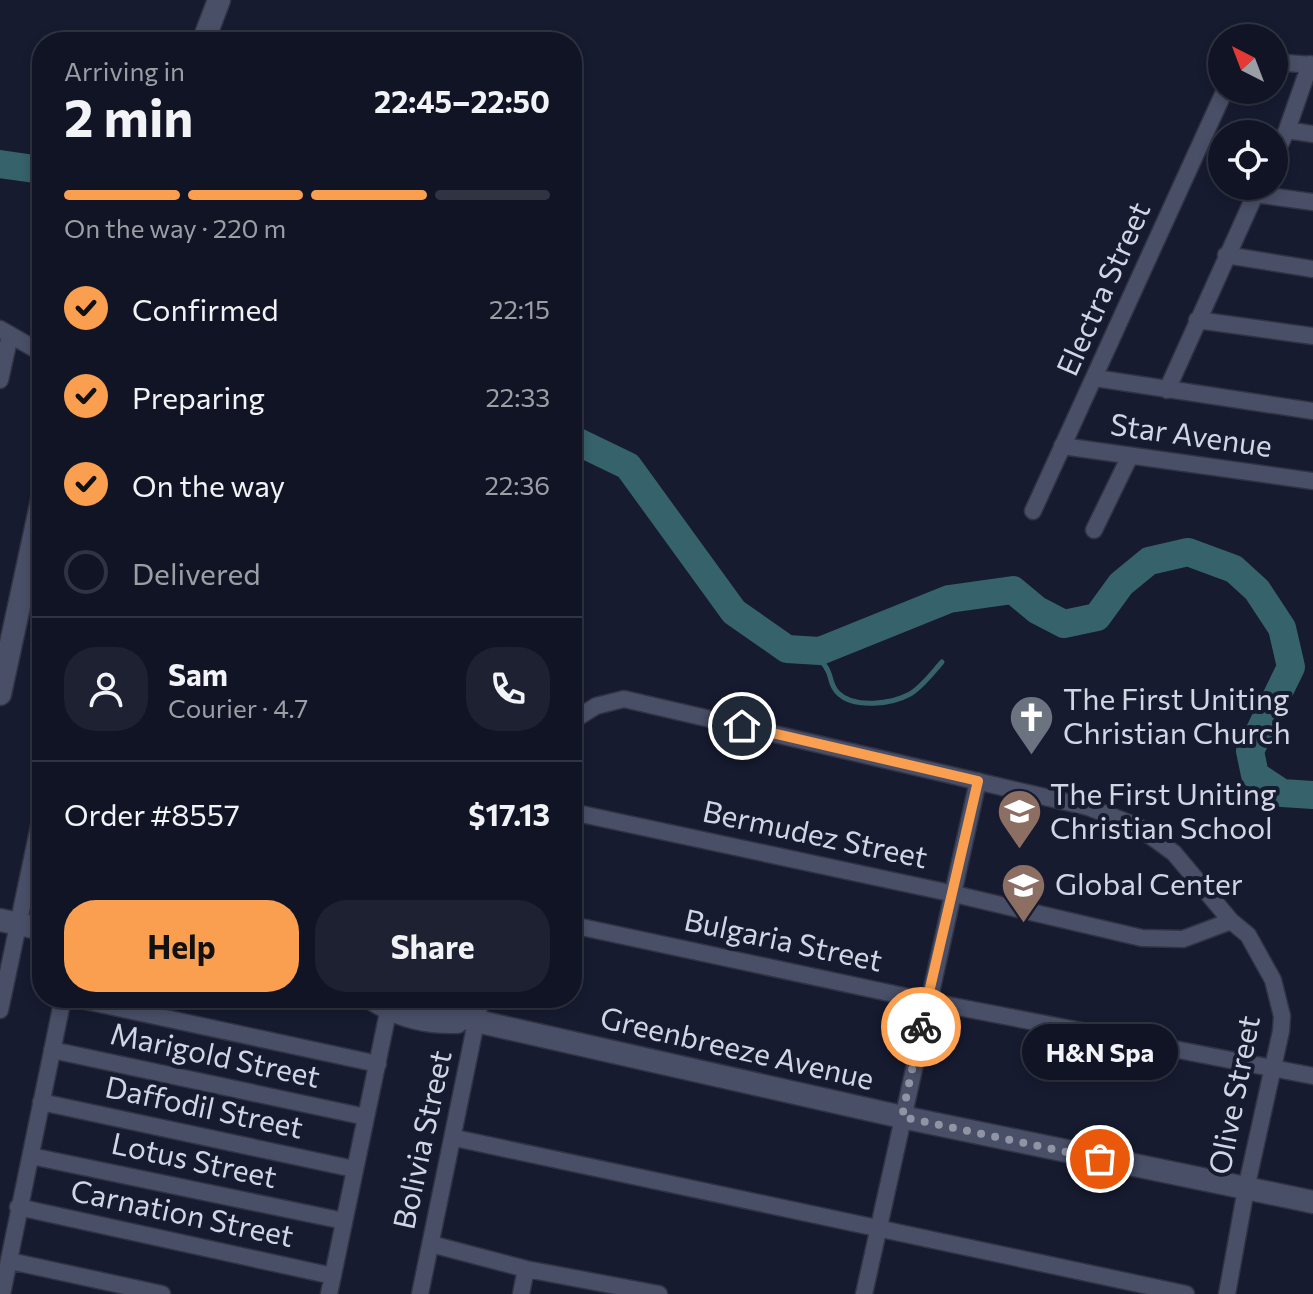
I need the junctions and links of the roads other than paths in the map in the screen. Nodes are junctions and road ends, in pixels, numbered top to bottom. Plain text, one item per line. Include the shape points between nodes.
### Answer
1 (219, 0) edge
2 (207, 32) edge
3 (1288, 63) edge
4 (1311, 65) edge
5 (1219, 104) edge
6 (1288, 127) edge
7 (1288, 130) edge
8 (1313, 134) edge
9 (1288, 197) edge
10 (1252, 200) edge
11 (1313, 202) edge
12 (1226, 255) junction
13 (1313, 269) edge
14 (1197, 320) junction
15 (5, 332) edge
16 (1313, 336) edge
17 (32, 347) edge
18 (1095, 378) junction
19 (0, 380) edge
20 (1167, 390) junction
21 (1313, 411) edge
22 (1062, 446) junction
23 (1130, 456) junction
24 (1313, 481) edge
25 (1033, 511) dead end
26 (1094, 530) dead end
27 (32, 546) edge
28 (0, 694) edge
29 (582, 715) edge
30 (978, 781) junction
31 (582, 814) edge
32 (32, 845) edge
33 (950, 893) junction
34 (1231, 921) junction
35 (9, 922) edge
36 (32, 927) edge
37 (582, 927) edge
38 (927, 1001) junction
39 (61, 1008) edge
40 (118, 1008) edge
41 (382, 1008) edge
42 (401, 1008) edge
43 (479, 1008) edge
44 (0, 1010) edge
45 (476, 1021) junction
46 (52, 1050) junction
47 (378, 1064) junction
48 (1273, 1068) junction
49 (1313, 1076) edge
50 (41, 1102) junction
51 (366, 1117) junction
52 (902, 1117) junction
53 (455, 1138) junction
54 (31, 1156) junction
55 (354, 1169) junction
56 (1246, 1189) junction
57 (1313, 1202) edge
58 (18, 1207) junction
59 (344, 1221) junction
60 (877, 1230) junction
61 (431, 1244) junction
62 (10, 1261) junction
63 (526, 1269) junction
64 (333, 1276) junction
65 (2, 1294) edge
66 (162, 1294) edge
67 (329, 1294) edge
68 (420, 1294) edge
69 (521, 1294) edge
70 (659, 1294) edge
71 (864, 1294) edge
72 (1186, 1294) edge
73 (1227, 1294) edge

1 - 2 street
3 - 4 street
4 - 6 street
5 - 18 street, Electra Street
7 - 8 street
9 - 11 street
10 - 12 street
12 - 13 street
12 - 14 street
14 - 16 street
14 - 20 street
15 - 17 street
15 - 19 street
18 - 20 street
18 - 22 street, Electra Street
20 - 21 street
22 - 23 street, Star Avenue
22 - 25 street, Electra Street
23 - 24 street, Star Avenue
23 - 26 street
27 - 28 street
29 - 30 street via 624,699
30 - 33 street
30 - 34 street, Olive Street via 1088,807 1137,826 1193,872
31 - 33 street, Bermudez Street
32 - 35 street
33 - 34 street, Bermudez Street via 1160,940 1206,933
33 - 38 street
34 - 48 street, Olive Street via 1248,935 1273,980 1282,1016
35 - 36 street
35 - 44 street
37 - 38 street, Bulgaria Street
38 - 48 street, Bulgaria Street
38 - 52 street
39 - 46 street
40 - 47 street
41 - 47 street
42 - 45 street, Greenbreeze Avenue via 440,1023
43 - 45 street, Bolivia Street
45 - 52 street, Greenbreeze Avenue
45 - 53 street, Bolivia Street
46 - 50 street
46 - 51 street, Marigold Street
47 - 51 street
48 - 49 street, Bulgaria Street
48 - 56 street, Olive Street
50 - 54 street
50 - 55 street, Daffodil Street
51 - 55 street
52 - 56 street, Greenbreeze Avenue
52 - 60 street
53 - 60 street
53 - 61 street, Bolivia Street
54 - 58 street
54 - 59 street, Lotus Street
55 - 59 street
56 - 57 street, Greenbreeze Avenue
56 - 73 street, Olive Street
58 - 62 street
58 - 64 street, Carnation Street
59 - 64 street
60 - 71 street
60 - 72 street
61 - 63 street
61 - 68 street, Bolivia Street
62 - 65 street
62 - 66 street
63 - 69 street
63 - 70 street
64 - 67 street

